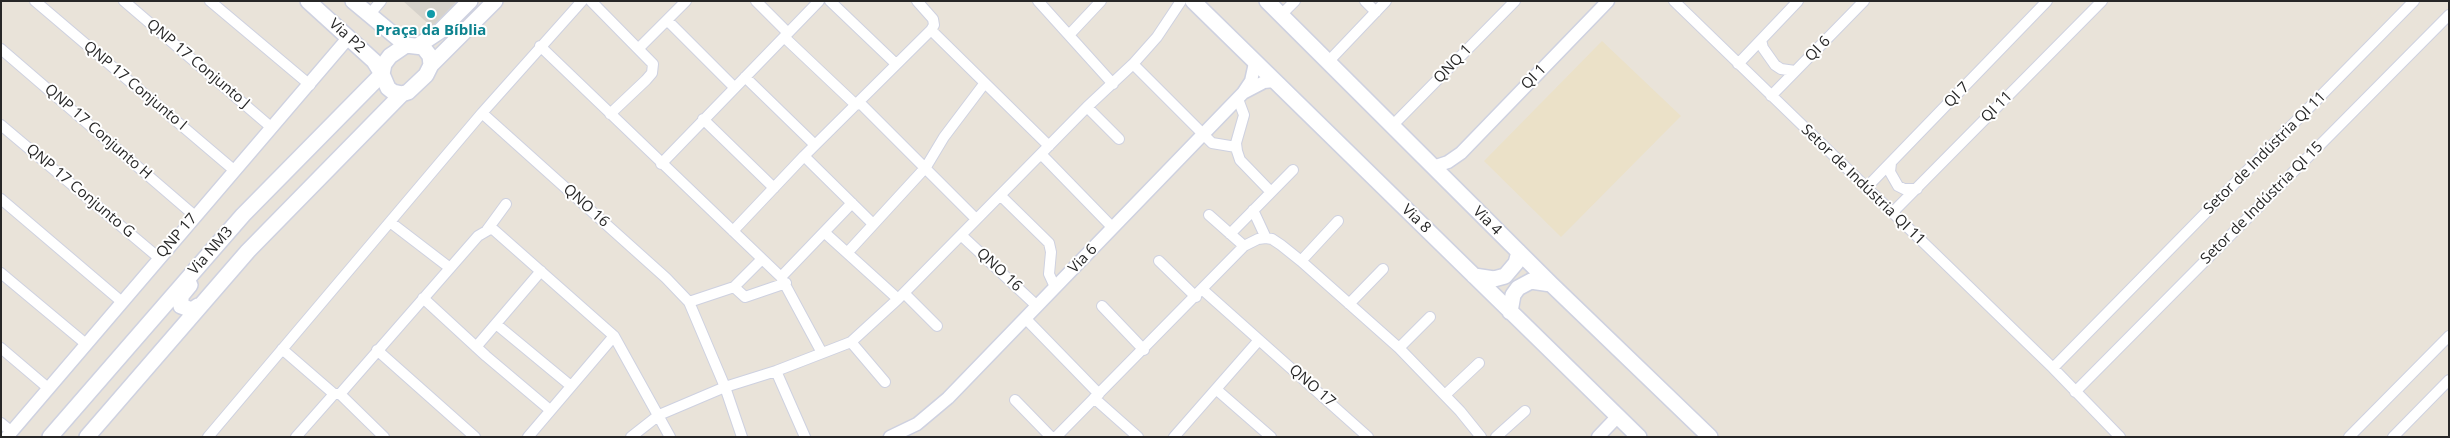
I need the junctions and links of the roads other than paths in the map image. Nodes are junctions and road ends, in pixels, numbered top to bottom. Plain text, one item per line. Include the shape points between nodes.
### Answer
1 (35, 1) edge
2 (124, 1) edge
3 (210, 1) edge
4 (308, 1) edge
5 (353, 1) edge
6 (381, 1) edge
7 (470, 1) edge
8 (494, 1) edge
9 (582, 1) edge
10 (591, 1) edge
11 (686, 1) edge
12 (756, 1) edge
13 (819, 1) edge
14 (830, 1) edge
15 (1038, 1) edge
16 (1101, 1) edge
17 (1182, 1) edge
18 (1193, 1) edge
19 (1268, 1) edge
20 (1294, 1) edge
21 (1365, 1) edge
22 (1386, 1) edge
23 (1515, 1) edge
24 (1608, 1) edge
25 (1674, 1) edge
26 (1798, 1) edge
27 (1864, 1) edge
28 (2047, 1) edge
29 (2102, 1) edge
30 (2414, 1) edge
31 (918, 2) edge
32 (1376, 12) junction
33 (369, 15) junction
34 (1281, 15) junction
35 (2449, 15) edge
36 (668, 21) junction
37 (931, 30) junction
38 (786, 35) junction
39 (1069, 35) junction
40 (349, 38) junction
41 (1761, 40) junction
42 (412, 45) junction
43 (540, 46) junction
44 (1, 48) edge
45 (639, 48) junction
46 (1255, 63) junction
47 (1328, 63) junction
48 (896, 64) junction
49 (1133, 64) junction
50 (1738, 64) junction
51 (431, 65) junction
52 (1795, 71) junction
53 (382, 74) junction
54 (746, 77) junction
55 (1274, 81) junction
56 (984, 84) junction
57 (1113, 84) junction
58 (310, 85) junction
59 (734, 87) junction
60 (402, 94) junction
61 (1241, 96) junction
62 (1771, 96) junction
63 (858, 104) junction
64 (1087, 107) junction
65 (482, 113) junction
66 (610, 114) junction
67 (703, 120) junction
68 (1, 124) edge
69 (1392, 126) junction
70 (272, 128) junction
71 (1203, 135) junction
72 (1119, 139) dead end
73 (815, 146) junction
74 (1049, 146) junction
75 (1236, 146) junction
76 (1461, 152) junction
77 (1040, 154) junction
78 (804, 156) junction
79 (1891, 163) junction
80 (661, 164) junction
81 (926, 167) junction
82 (1432, 167) junction
83 (1293, 170) dead end
84 (234, 171) junction
85 (1449, 183) junction
86 (774, 188) junction
87 (1866, 188) junction
88 (1917, 189) junction
89 (1270, 192) junction
90 (1000, 196) junction
91 (1, 199) edge
92 (852, 203) junction
93 (506, 204) dead end
94 (1253, 210) junction
95 (1892, 213) junction
96 (243, 215) junction
97 (1209, 215) dead end
98 (196, 216) junction
99 (976, 219) junction
100 (1338, 221) dead end
101 (390, 222) junction
102 (873, 224) junction
103 (1112, 228) junction
104 (487, 230) junction
105 (733, 231) junction
106 (824, 232) junction
107 (1230, 234) junction
108 (961, 235) junction
109 (1266, 238) junction
110 (1244, 246) junction
111 (848, 252) junction
112 (1519, 252) junction
113 (159, 258) junction
114 (762, 259) junction
115 (1158, 261) dead end
116 (1301, 261) junction
117 (450, 268) junction
118 (1383, 269) dead end
119 (541, 271) junction
120 (1, 273) edge
121 (1474, 276) junction
122 (784, 280) junction
123 (1551, 284) junction
124 (1055, 287) junction
125 (734, 288) junction
126 (1200, 293) junction
127 (901, 296) junction
128 (423, 298) junction
129 (122, 302) junction
130 (689, 302) junction
131 (1349, 304) junction
132 (198, 306) junction
133 (1037, 306) junction
134 (1102, 306) dead end
135 (158, 312) junction
136 (1510, 312) junction
137 (1430, 316) dead end
138 (1025, 318) junction
139 (496, 324) junction
140 (937, 326) dead end
141 (614, 336) junction
142 (2449, 336) edge
143 (1259, 340) junction
144 (851, 342) junction
145 (86, 344) junction
146 (476, 347) junction
147 (1, 348) edge
148 (1398, 348) junction
149 (282, 349) junction
150 (378, 350) junction
151 (1144, 350) junction
152 (822, 353) junction
153 (1479, 363) dead end
154 (2053, 368) junction
155 (776, 370) junction
156 (2449, 380) edge
157 (885, 382) dead end
158 (571, 386) junction
159 (725, 387) junction
160 (48, 388) junction
161 (1217, 390) junction
162 (2075, 392) junction
163 (337, 394) junction
164 (1445, 395) junction
165 (1096, 396) junction
166 (119, 399) junction
167 (1015, 400) dead end
168 (550, 410) junction
169 (1525, 411) dead end
170 (660, 415) junction
171 (1618, 416) junction
172 (1, 423) edge
173 (9, 434) edge
174 (1265, 435) edge
175 (1364, 436) edge
176 (50, 437) edge
177 (87, 437) edge
178 (208, 437) edge
179 (296, 437) edge
180 (384, 437) edge
181 (475, 437) edge
182 (528, 437) edge
183 (631, 437) edge
184 (670, 437) edge
185 (742, 437) edge
186 (805, 437) edge
187 (890, 437) edge
188 (1051, 437) edge
189 (1056, 437) edge
190 (1138, 437) edge
191 (1174, 437) edge
192 (1481, 437) edge
193 (1496, 437) edge
194 (1598, 437) edge
195 (1639, 437) edge
196 (1710, 437) edge
197 (2120, 437) edge
198 (2349, 437) edge
199 (2393, 437) edge

1 - 84 street, QNP 17 Conjunto I
2 - 70 street, QNP 17 Conjunto J
3 - 58 street
4 - 40 main road, Via P2
5 - 33 main road, Via P2
6 - 33 street
7 - 42 main road via 440,31
8 - 51 main road
9 - 43 street
10 - 45 street
11 - 36 street
12 - 38 street
13 - 38 street
14 - 48 street
15 - 39 street
16 - 39 street
17 - 49 street
18 - 46 main road, Via 8
19 - 34 main road, Via 4
20 - 34 street
21 - 32 street
22 - 32 street
23 - 69 street, QNQ 1
24 - 76 street, QI 1
25 - 50 street, Setor de Indústria QI 11
26 - 41 street
27 - 52 street, QI 6
28 - 79 street, QI 7
29 - 88 street, QI 11
30 - 154 street, Setor de Indústria QI 11
31 - 37 street via 933,19
32 - 47 street
33 - 42 main road, Via P2
34 - 47 main road, Via 4
35 - 162 street, Setor de Indústria QI 15
36 - 45 street
36 - 59 street
37 - 48 street
37 - 56 street
38 - 54 street
38 - 63 street
39 - 57 street
40 - 53 main road, Via P2 via 374,61
40 - 58 street, QNP 17
41 - 50 street
41 - 52 street via 1775,65
42 - 51 main road via 426,50
42 - 53 main road via 390,56
43 - 65 street
43 - 66 street
44 - 98 street, QNP 17 Conjunto H
45 - 66 street via 653,64 652,73
46 - 55 main road, Via 8
46 - 61 street, Via 6 via 1251,81
47 - 69 main road, Via 4
48 - 63 street
49 - 57 street
49 - 71 street
50 - 62 street, Setor de Indústria QI 11
51 - 60 main road via 417,85
52 - 62 street, QI 6
53 - 60 main road via 388,88
53 - 96 main road, Via NM3
54 - 59 street
54 - 73 street
55 - 61 street via 1264,82
55 - 121 main road, Via 8
56 - 74 street
56 - 81 street
57 - 64 street
58 - 70 street, QNP 17
59 - 67 street
60 - 132 main road, Via NM3 via 248,250
61 - 71 street, Via 6
61 - 75 street via 1244,115
62 - 87 street, Setor de Indústria QI 11
63 - 73 street
63 - 81 street
64 - 72 street
64 - 74 street
65 - 101 street
65 - 130 street, QNO 16 via 659,271
66 - 80 street
67 - 80 street
67 - 86 street
68 - 113 street, QNP 17 Conjunto G
69 - 82 main road, Via 4
70 - 84 street, QNP 17
71 - 75 street via 1212,143
71 - 103 street, Via 6
73 - 78 street
74 - 77 street
75 - 89 street via 1240,160
76 - 82 street, QI 1 via 1448,162
76 - 85 street, QI 1
77 - 90 street
77 - 103 street
78 - 86 street
78 - 92 street
79 - 87 street, QI 7
79 - 88 street via 1890,172 1898,186
80 - 105 street
81 - 99 street
81 - 102 street
82 - 85 main road, Via 4
83 - 89 street
84 - 98 street, QNP 17
85 - 112 main road, Via 4
86 - 105 street
87 - 95 street, Setor de Indústria QI 11
88 - 95 street, QI 11
89 - 94 street
90 - 99 street
90 - 124 street via 1049,243 1049,274
91 - 129 street
92 - 102 street
92 - 106 street
93 - 104 street
94 - 107 street
94 - 109 street
95 - 154 street, Setor de Indústria QI 11
96 - 132 main road via 225,245 181,296 180,303 184,309 192,310
96 - 135 main road, Via NM3
97 - 107 street
98 - 113 street, QNP 17
99 - 108 street
100 - 116 street
101 - 117 street
101 - 149 street
102 - 111 street
103 - 124 street, Via 6
104 - 117 street
104 - 119 street via 494,230
105 - 114 street
106 - 111 street
106 - 122 street
107 - 110 street
108 - 127 street
108 - 133 street, QNO 16
109 - 110 street
109 - 116 street via 1277,242
110 - 126 street
111 - 127 street
112 - 121 main road via 1516,263 1505,276 1494,279
112 - 123 main road, Via 4
113 - 129 street, QNP 17
114 - 122 street
114 - 125 street
115 - 126 street, QNO 17
116 - 131 street
117 - 128 street
118 - 131 street
119 - 139 street
119 - 141 street
120 - 145 street
121 - 136 main road, Via 8
122 - 125 street via 745,297
122 - 152 street
123 - 136 main road via 1531,281 1518,288 1513,295
123 - 196 main road, Via 4
124 - 133 street, Via 6
125 - 130 street
126 - 143 street, QNO 17
126 - 151 street
127 - 140 street
127 - 144 street
128 - 146 street
128 - 150 street
129 - 145 street, QNP 17
130 - 159 street, QNO 16
131 - 148 street
132 - 166 main road, Via NM3
133 - 138 street, Via 6
134 - 151 street
135 - 166 main road via 171,314 172,326 139,364
135 - 176 main road, Via NM3
136 - 171 main road, Via 8
137 - 148 street
138 - 165 street
138 - 187 street, Via 6 via 948,398 917,424
139 - 146 street
139 - 158 street
141 - 158 street
141 - 170 street
142 - 198 street
143 - 161 street
143 - 175 street, QNO 17
144 - 152 street
144 - 157 street
145 - 160 street, QNP 17
146 - 168 street
147 - 160 street
148 - 164 street
149 - 163 street
149 - 178 street
150 - 163 street
150 - 181 street
151 - 165 street
152 - 155 street
153 - 164 street
154 - 162 street, Setor de Indústria QI 11
155 - 159 street
155 - 186 street
156 - 199 street
158 - 168 street
159 - 170 street
159 - 185 street, QNO 16
160 - 173 street, QNP 17
161 - 174 street
161 - 191 street
162 - 197 street, Setor de Indústria QI 11
163 - 179 street
163 - 180 street
164 - 192 street
165 - 189 street
165 - 190 street
166 - 177 main road, Via NM3
167 - 188 street
168 - 182 street
169 - 193 street
170 - 183 street
170 - 184 street
171 - 194 street
171 - 195 main road, Via 8
172 - 173 street

